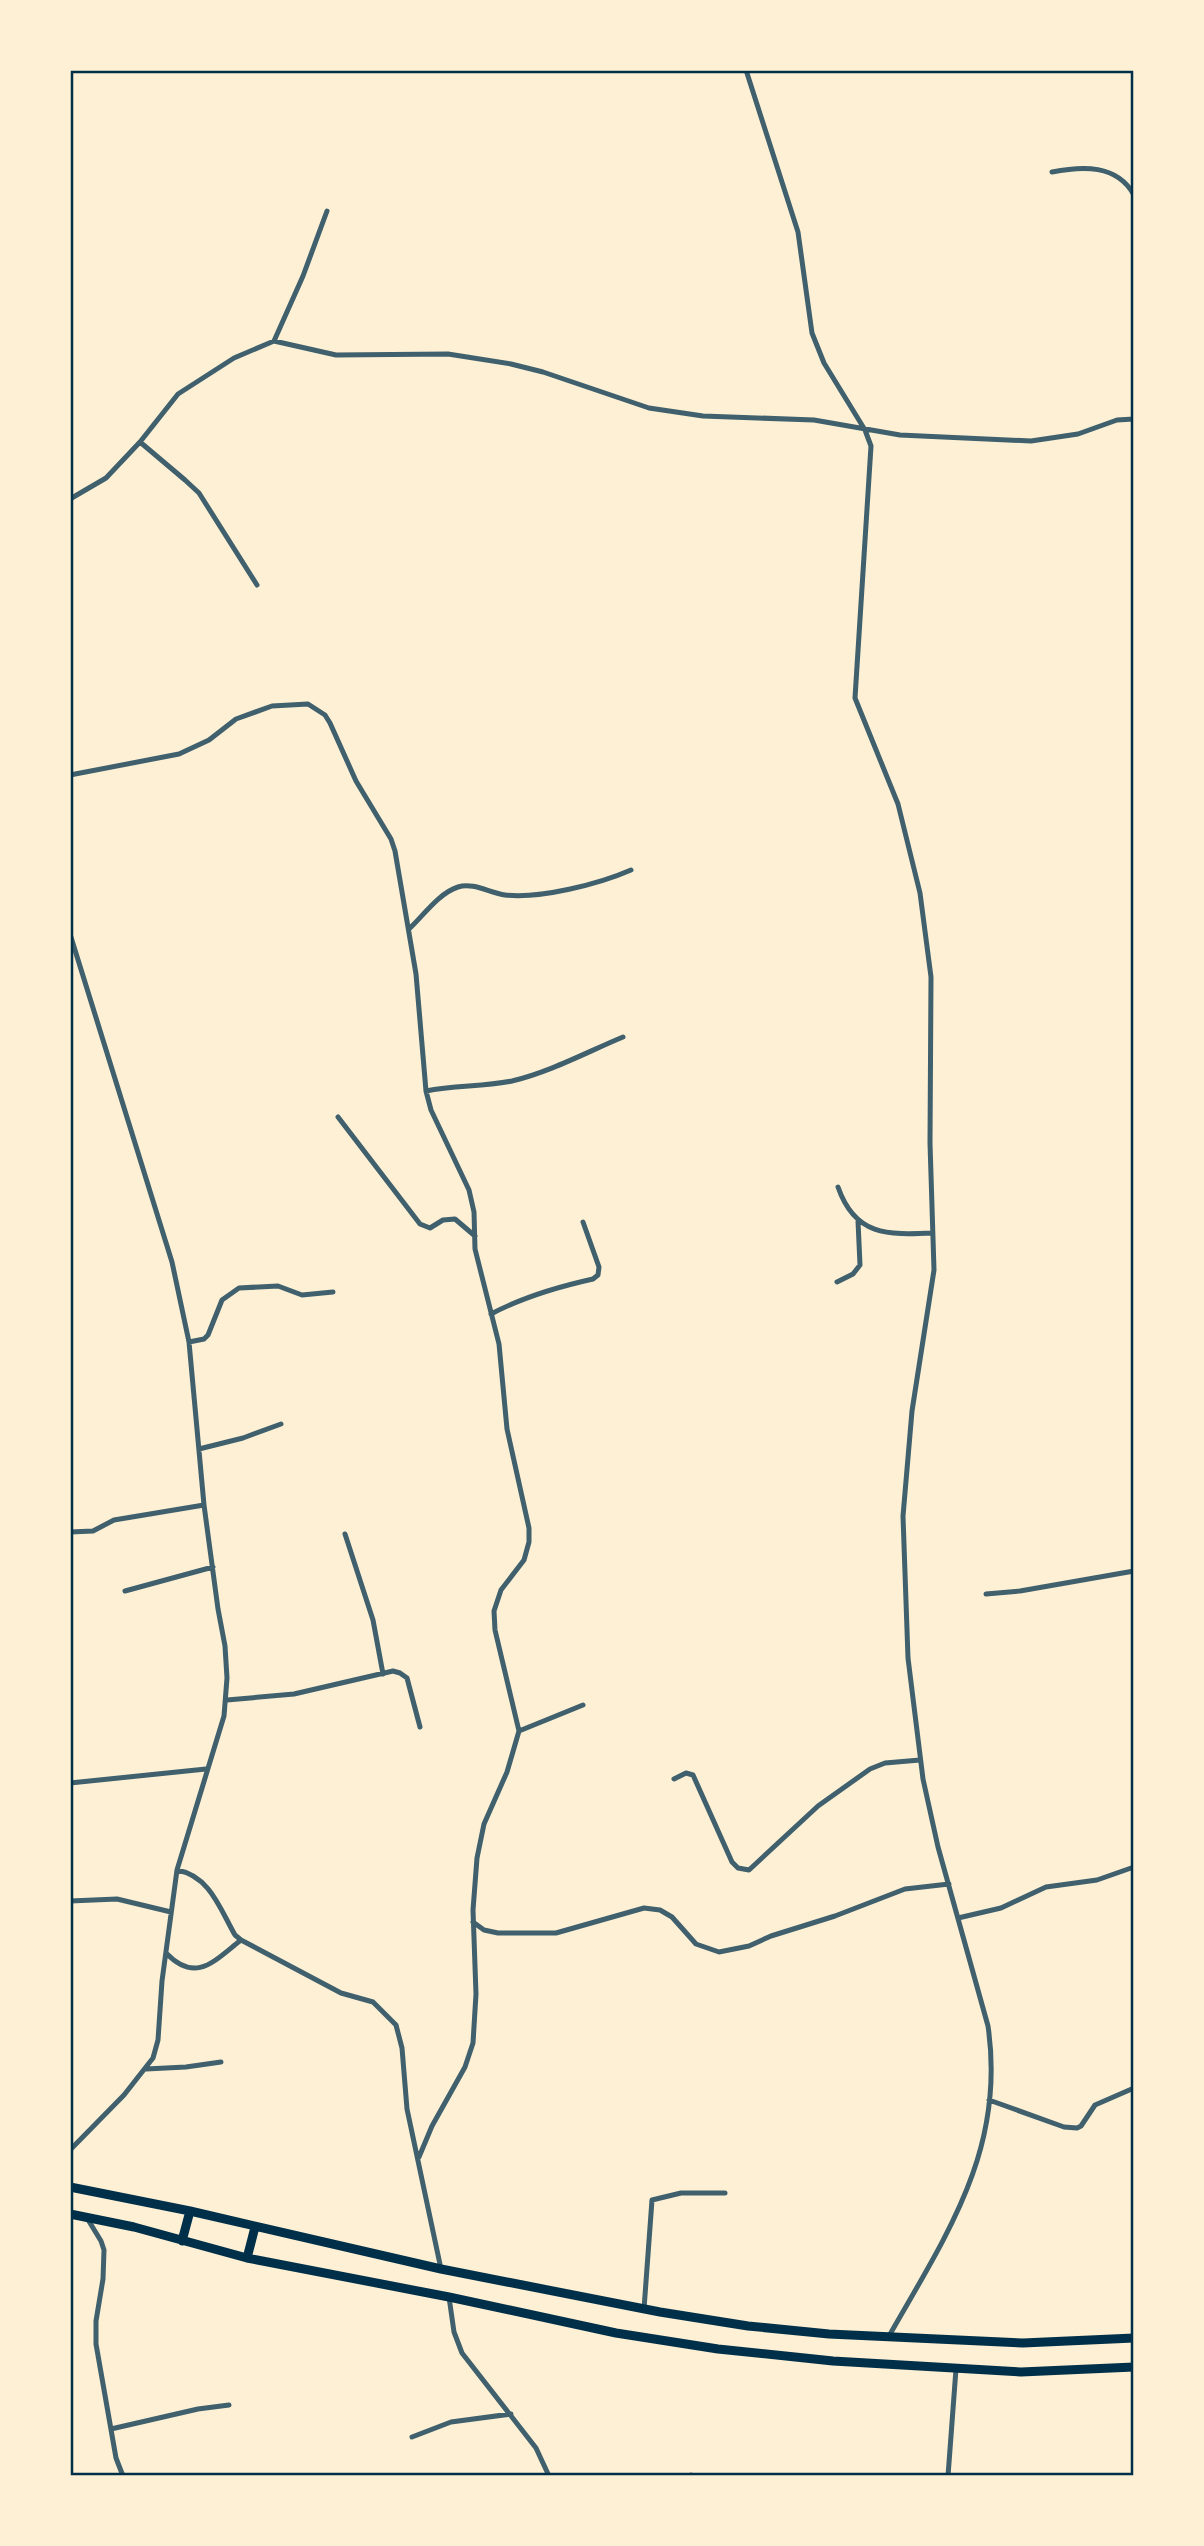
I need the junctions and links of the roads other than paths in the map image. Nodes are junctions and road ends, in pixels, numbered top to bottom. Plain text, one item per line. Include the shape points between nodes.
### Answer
1 (746, 70) edge
2 (1052, 172) dead end
3 (1134, 195) edge
4 (327, 211) dead end
5 (274, 341) junction
6 (1134, 419) edge
7 (865, 430) junction
8 (140, 442) junction
9 (70, 499) edge
10 (257, 585) dead end
11 (70, 775) edge
12 (631, 870) dead end
13 (410, 929) junction
14 (70, 934) edge
15 (72, 947) edge
16 (623, 1037) dead end
17 (426, 1091) junction
18 (338, 1117) dead end
19 (838, 1187) dead end
20 (858, 1221) junction
21 (583, 1222) dead end
22 (933, 1233) junction
23 (475, 1236) junction
24 (837, 1282) dead end
25 (333, 1292) dead end
26 (491, 1314) junction
27 (189, 1342) junction
28 (281, 1424) dead end
29 (199, 1449) junction
30 (204, 1505) junction
31 (70, 1532) edge
32 (345, 1534) dead end
33 (213, 1567) junction
34 (1134, 1571) edge
35 (125, 1591) dead end
36 (986, 1594) dead end
37 (383, 1674) junction
38 (227, 1700) junction
39 (583, 1705) dead end
40 (420, 1727) dead end
41 (519, 1731) junction
42 (920, 1760) junction
43 (206, 1769) junction
44 (674, 1779) dead end
45 (70, 1783) edge
46 (1134, 1867) edge
47 (177, 1870) junction
48 (949, 1884) junction
49 (70, 1901) edge
50 (171, 1912) junction
51 (958, 1918) junction
52 (473, 1922) junction
53 (241, 1940) junction
54 (166, 1953) junction
55 (221, 2062) dead end
56 (146, 2069) junction
57 (1134, 2088) edge
58 (989, 2100) junction
59 (70, 2150) edge
60 (419, 2157) junction
61 (70, 2187) edge
62 (725, 2193) dead end
63 (190, 2211) junction
64 (70, 2214) edge
65 (87, 2218) junction
66 (255, 2227) junction
67 (182, 2241) junction
68 (247, 2258) junction
69 (442, 2269) junction
70 (449, 2297) junction
71 (644, 2309) junction
72 (888, 2337) junction
73 (1134, 2337) edge
74 (1134, 2367) edge
75 (956, 2369) junction
76 (229, 2405) dead end
77 (511, 2414) junction
78 (111, 2429) junction
79 (412, 2437) dead end
80 (122, 2476) edge
81 (549, 2476) edge
82 (948, 2476) edge

1 - 7 street via 797,232 812,333 827,369
2 - 3 street via 1105,171 1123,179
4 - 5 street
5 - 7 street via 335,355 448,354 543,372 649,408 703,416 814,420
5 - 8 street via 234,358 187,387
6 - 7 street via 1031,441
7 - 22 street via 872,457 855,698 898,804 925,918 931,978
8 - 9 street via 106,478
8 - 10 street via 199,494
11 - 13 street via 179,754 255,710 287,703 314,706 330,723 356,780 391,839
12 - 13 street via 548,893 507,895 462,886 443,896
13 - 17 street
14 - 15 street
15 - 27 street via 172,1262
16 - 17 street via 514,1080
17 - 23 street via 430,1110 469,1190
18 - 23 street via 419,1224 430,1228 455,1219
19 - 20 street
20 - 22 street via 890,1232
20 - 24 street via 860,1265
21 - 26 street via 598,1275 546,1290
22 - 42 street via 932,1290 912,1411 903,1516 908,1658
23 - 26 street
25 - 27 street via 302,1295 278,1286 239,1288 217,1307 208,1335
26 - 41 street via 507,1429 529,1528 524,1560 501,1590 494,1611
27 - 29 street
28 - 29 street
29 - 30 street
30 - 31 street via 114,1520 93,1531
30 - 33 street
32 - 37 street via 373,1620
33 - 35 street
33 - 38 street via 225,1646
34 - 36 street
37 - 38 street via 294,1694
37 - 40 street via 393,1671 407,1678
38 - 43 street
39 - 41 street
41 - 52 street via 480,1840
42 - 44 street via 885,1762 870,1769 818,1806 749,1870 732,1862 693,1775
42 - 48 street
43 - 45 street
43 - 47 street
46 - 51 street via 1097,1880 1046,1887 1001,1908
47 - 50 street
47 - 53 street via 203,1881
48 - 51 street
48 - 52 street via 905,1889 749,1946 719,1952 696,1944 672,1917 644,1908 556,1933 498,1933
49 - 50 street via 117,1899
50 - 54 street
51 - 58 street via 988,2026 992,2052
52 - 60 street via 472,2050
53 - 54 street via 202,1968 183,1967
53 - 60 street via 341,1993 373,2002 392,2021 399,2031 407,2109
54 - 56 street via 158,2040
55 - 56 street
56 - 59 street
57 - 58 street via 1095,2105 1077,2129
58 - 72 street via 984,2139 966,2192 947,2235
60 - 69 street
61 - 63 highway
62 - 71 street via 681,2193 652,2200
63 - 66 highway
63 - 67 highway
64 - 65 highway
65 - 67 highway
65 - 78 street via 104,2250 96,2344
66 - 68 highway
66 - 69 highway
67 - 68 highway
68 - 70 highway
69 - 71 highway
70 - 75 highway via 616,2333 718,2349
70 - 77 street via 462,2353
71 - 72 highway via 748,2326
72 - 73 highway via 1023,2343
74 - 75 highway via 1021,2372
75 - 82 street
76 - 78 street
77 - 79 street via 451,2422
77 - 81 street via 543,2459
78 - 80 street

